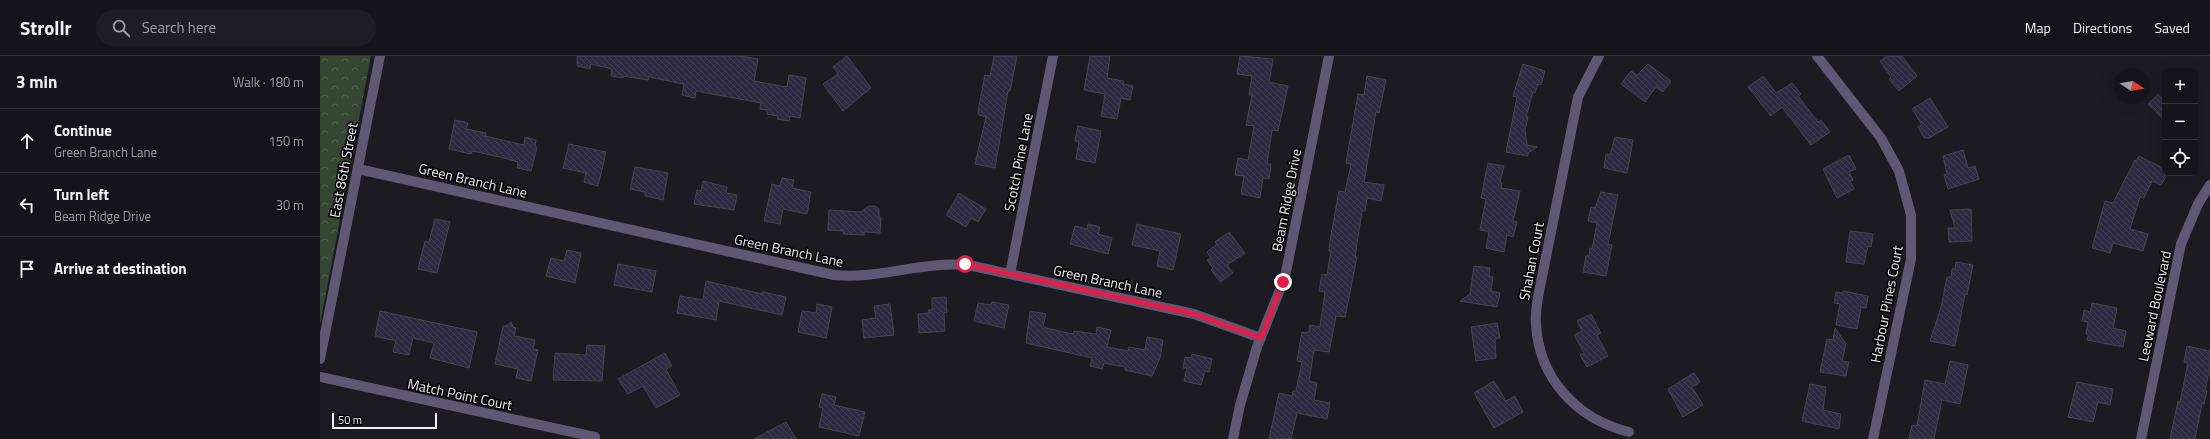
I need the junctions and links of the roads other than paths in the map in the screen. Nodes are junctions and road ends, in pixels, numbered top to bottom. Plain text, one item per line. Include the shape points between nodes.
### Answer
1 (380, 56) edge
2 (1053, 56) edge
3 (1329, 56) edge
4 (1599, 56) edge
5 (1818, 56) edge
6 (358, 169) junction
7 (2210, 185) edge
8 (1010, 274) junction
9 (1261, 338) junction
10 (320, 359) edge
11 (320, 377) edge
12 (1629, 432) dead end
13 (595, 437) dead end
14 (1232, 439) edge
15 (1873, 439) edge
16 (2141, 439) edge

1 - 6 street, East 86th Street
2 - 8 street, Scotch Pine Lane
3 - 9 street, Beam Ridge Drive via 1285,277
4 - 12 street, Shahan Court via 1578,97 1535,322 1543,360 1562,393 1592,418 1610,427
5 - 15 street, Harbour Pines Court via 1881,138 1899,171 1911,215 1911,259
6 - 8 street, Green Branch Lane via 834,275 864,275 952,264
6 - 10 street, East 86th Street
7 - 16 street, Leeward Boulevard via 2198,204 2181,244
8 - 9 street, Green Branch Lane via 1194,314
9 - 14 street, Beam Ridge Drive
11 - 13 street, Match Point Court

